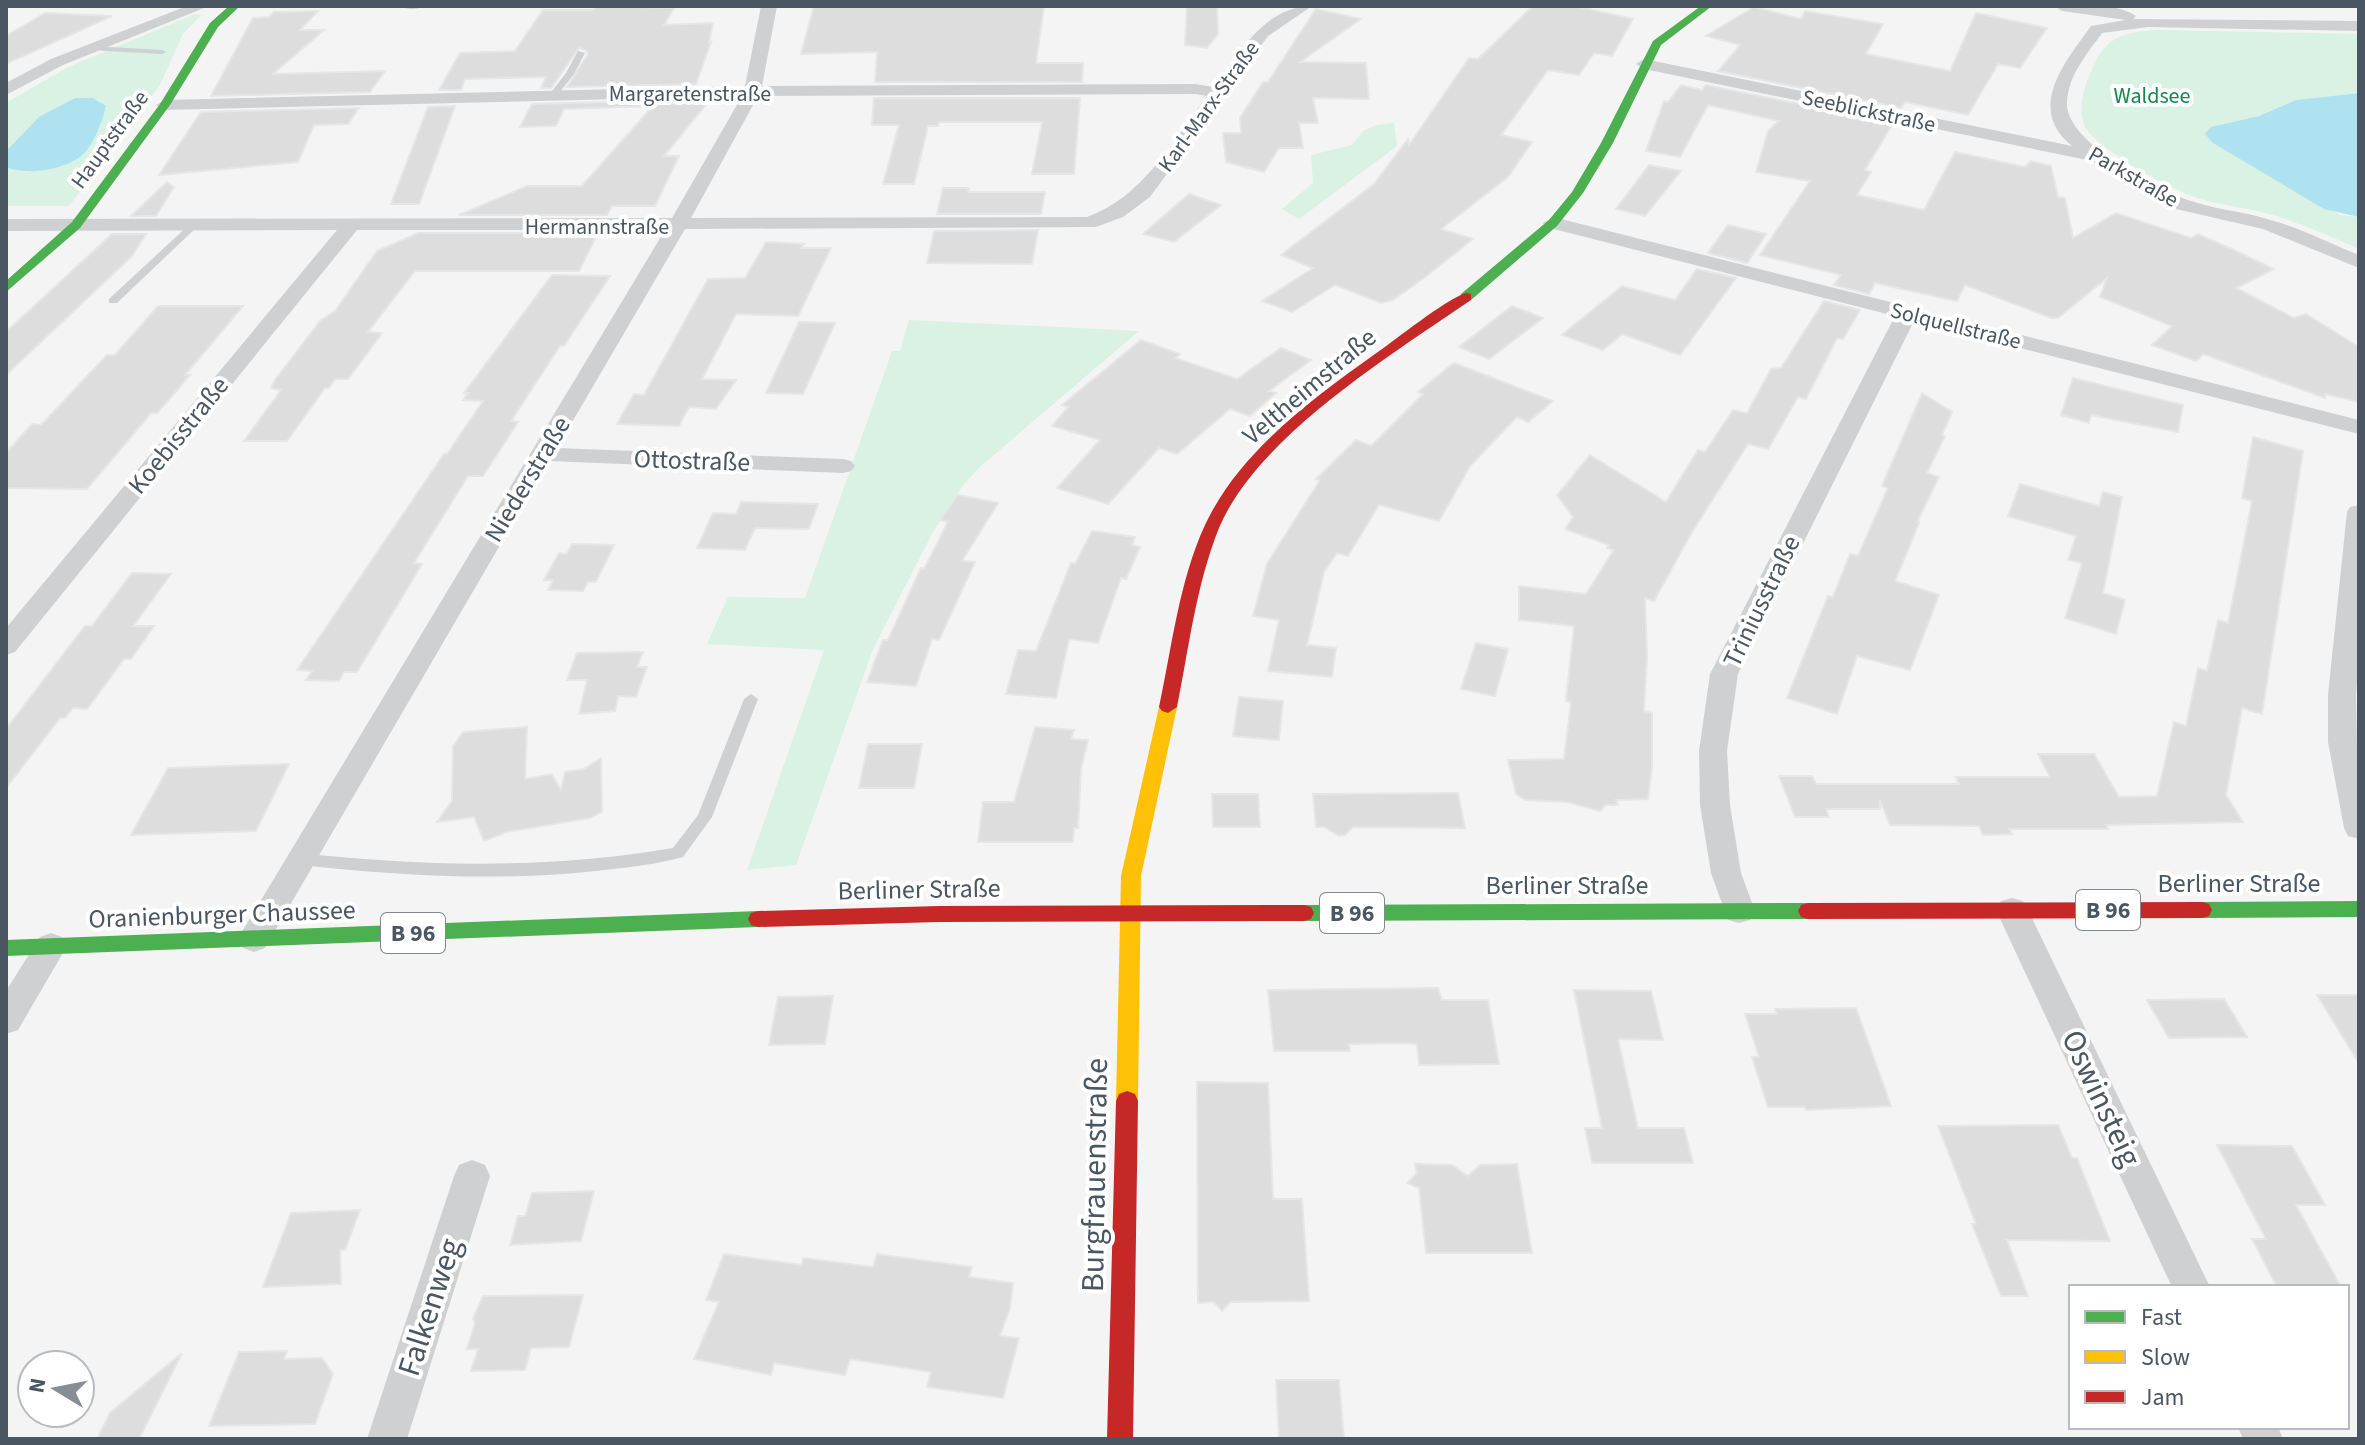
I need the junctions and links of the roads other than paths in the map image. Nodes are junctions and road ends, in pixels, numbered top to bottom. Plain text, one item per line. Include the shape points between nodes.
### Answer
1 (201, 6) edge
2 (235, 6) edge
3 (405, 6) edge
4 (420, 6) edge
5 (769, 6) edge
6 (1304, 6) edge
7 (1707, 6) edge
8 (2065, 6) edge
9 (2229, 6) edge
10 (2148, 22) junction
11 (2253, 26) junction
12 (2359, 26) edge
13 (2097, 29) junction
14 (92, 48) junction
15 (162, 52) dead end
16 (581, 53) dead end
17 (1644, 64) junction
18 (6, 90) edge
19 (752, 92) junction
20 (1216, 92) junction
21 (553, 95) junction
22 (165, 105) junction
23 (2094, 156) junction
24 (1116, 213) joint
25 (1553, 223) junction
26 (6, 225) edge
27 (76, 225) junction
28 (194, 225) junction
29 (351, 225) junction
30 (676, 226) junction
31 (2359, 262) edge
32 (6, 288) edge
33 (113, 301) dead end
34 (1907, 313) junction
35 (2359, 427) edge
36 (541, 454) junction
37 (843, 466) dead end
38 (2359, 512) edge
39 (6, 646) edge
40 (751, 699) dead end
41 (2359, 828) edge
42 (301, 859) junction
43 (2359, 909) edge
44 (2012, 910) junction
45 (1739, 911) junction
46 (1129, 912) junction
47 (775, 918) joint
48 (254, 939) junction
49 (51, 946) junction
50 (6, 948) edge
51 (6, 1020) edge
52 (472, 1176) dead end
53 (2190, 1285) edge
54 (387, 1439) edge
55 (1120, 1439) edge

1 - 14 street
2 - 22 street, Hauptstraße via 214,25
3 - 4 lane
5 - 19 street, Niederstraße
6 - 20 street, Karl-Marx-Straße via 1262,33
7 - 17 street, Veltheimstraße via 1657,43
8 - 10 street
8 - 13 street
9 - 11 street
10 - 11 street
10 - 13 street
11 - 12 street
13 - 23 street, Parkstraße via 2068,69 2058,105 2064,125
14 - 15 lane
14 - 18 street
16 - 21 lane
17 - 23 street, Seeblickstraße
17 - 25 street, Veltheimstraße via 1607,143
19 - 20 street, Margaretenstraße
19 - 21 street, Margaretenstraße
19 - 30 street, Niederstraße
20 - 24 street, Karl-Marx-Straße via 1143,193
21 - 22 street, Margaretenstraße
22 - 27 street, Hauptstraße
23 - 31 street, Parkstraße via 2183,205 2269,225
24 - 30 street, Hermannstraße via 1089,223 1061,225
25 - 34 street, Solquellstraße
25 - 46 street, Veltheimstraße via 1479,287 1342,385 1268,450 1221,508 1202,558 1182,640 1139,832
26 - 27 street, Hermannstraße
27 - 28 street, Hermannstraße
27 - 32 street, Hauptstraße
28 - 29 street, Hermannstraße
28 - 33 lane
29 - 30 street, Hermannstraße
29 - 39 street, Koebisstraße
30 - 36 street, Niederstraße
34 - 35 street, Solquellstraße
34 - 45 street, Triniusstraße via 1724,674 1713,751 1715,805 1726,873
36 - 37 street, Ottostraße
36 - 42 street, Niederstraße
38 - 41 street via 2342,742
40 - 42 lane via 705,817 678,853 627,863 446,873
42 - 48 street, Niederstraße
43 - 44 street, Berliner Straße / B 96
44 - 45 street, Berliner Straße / B 96
44 - 53 street, Oswinsteig
45 - 46 street, Berliner Straße / B 96
46 - 47 street, Berliner Straße / B 96
46 - 55 street, Burgfrauenstraße
47 - 48 street, Oranienburger Chaussee / B 96
48 - 49 street, Oranienburger Chaussee / B 96
49 - 50 street, Oranienburger Chaussee / B 96
49 - 51 street
52 - 54 street, Falkenweg

